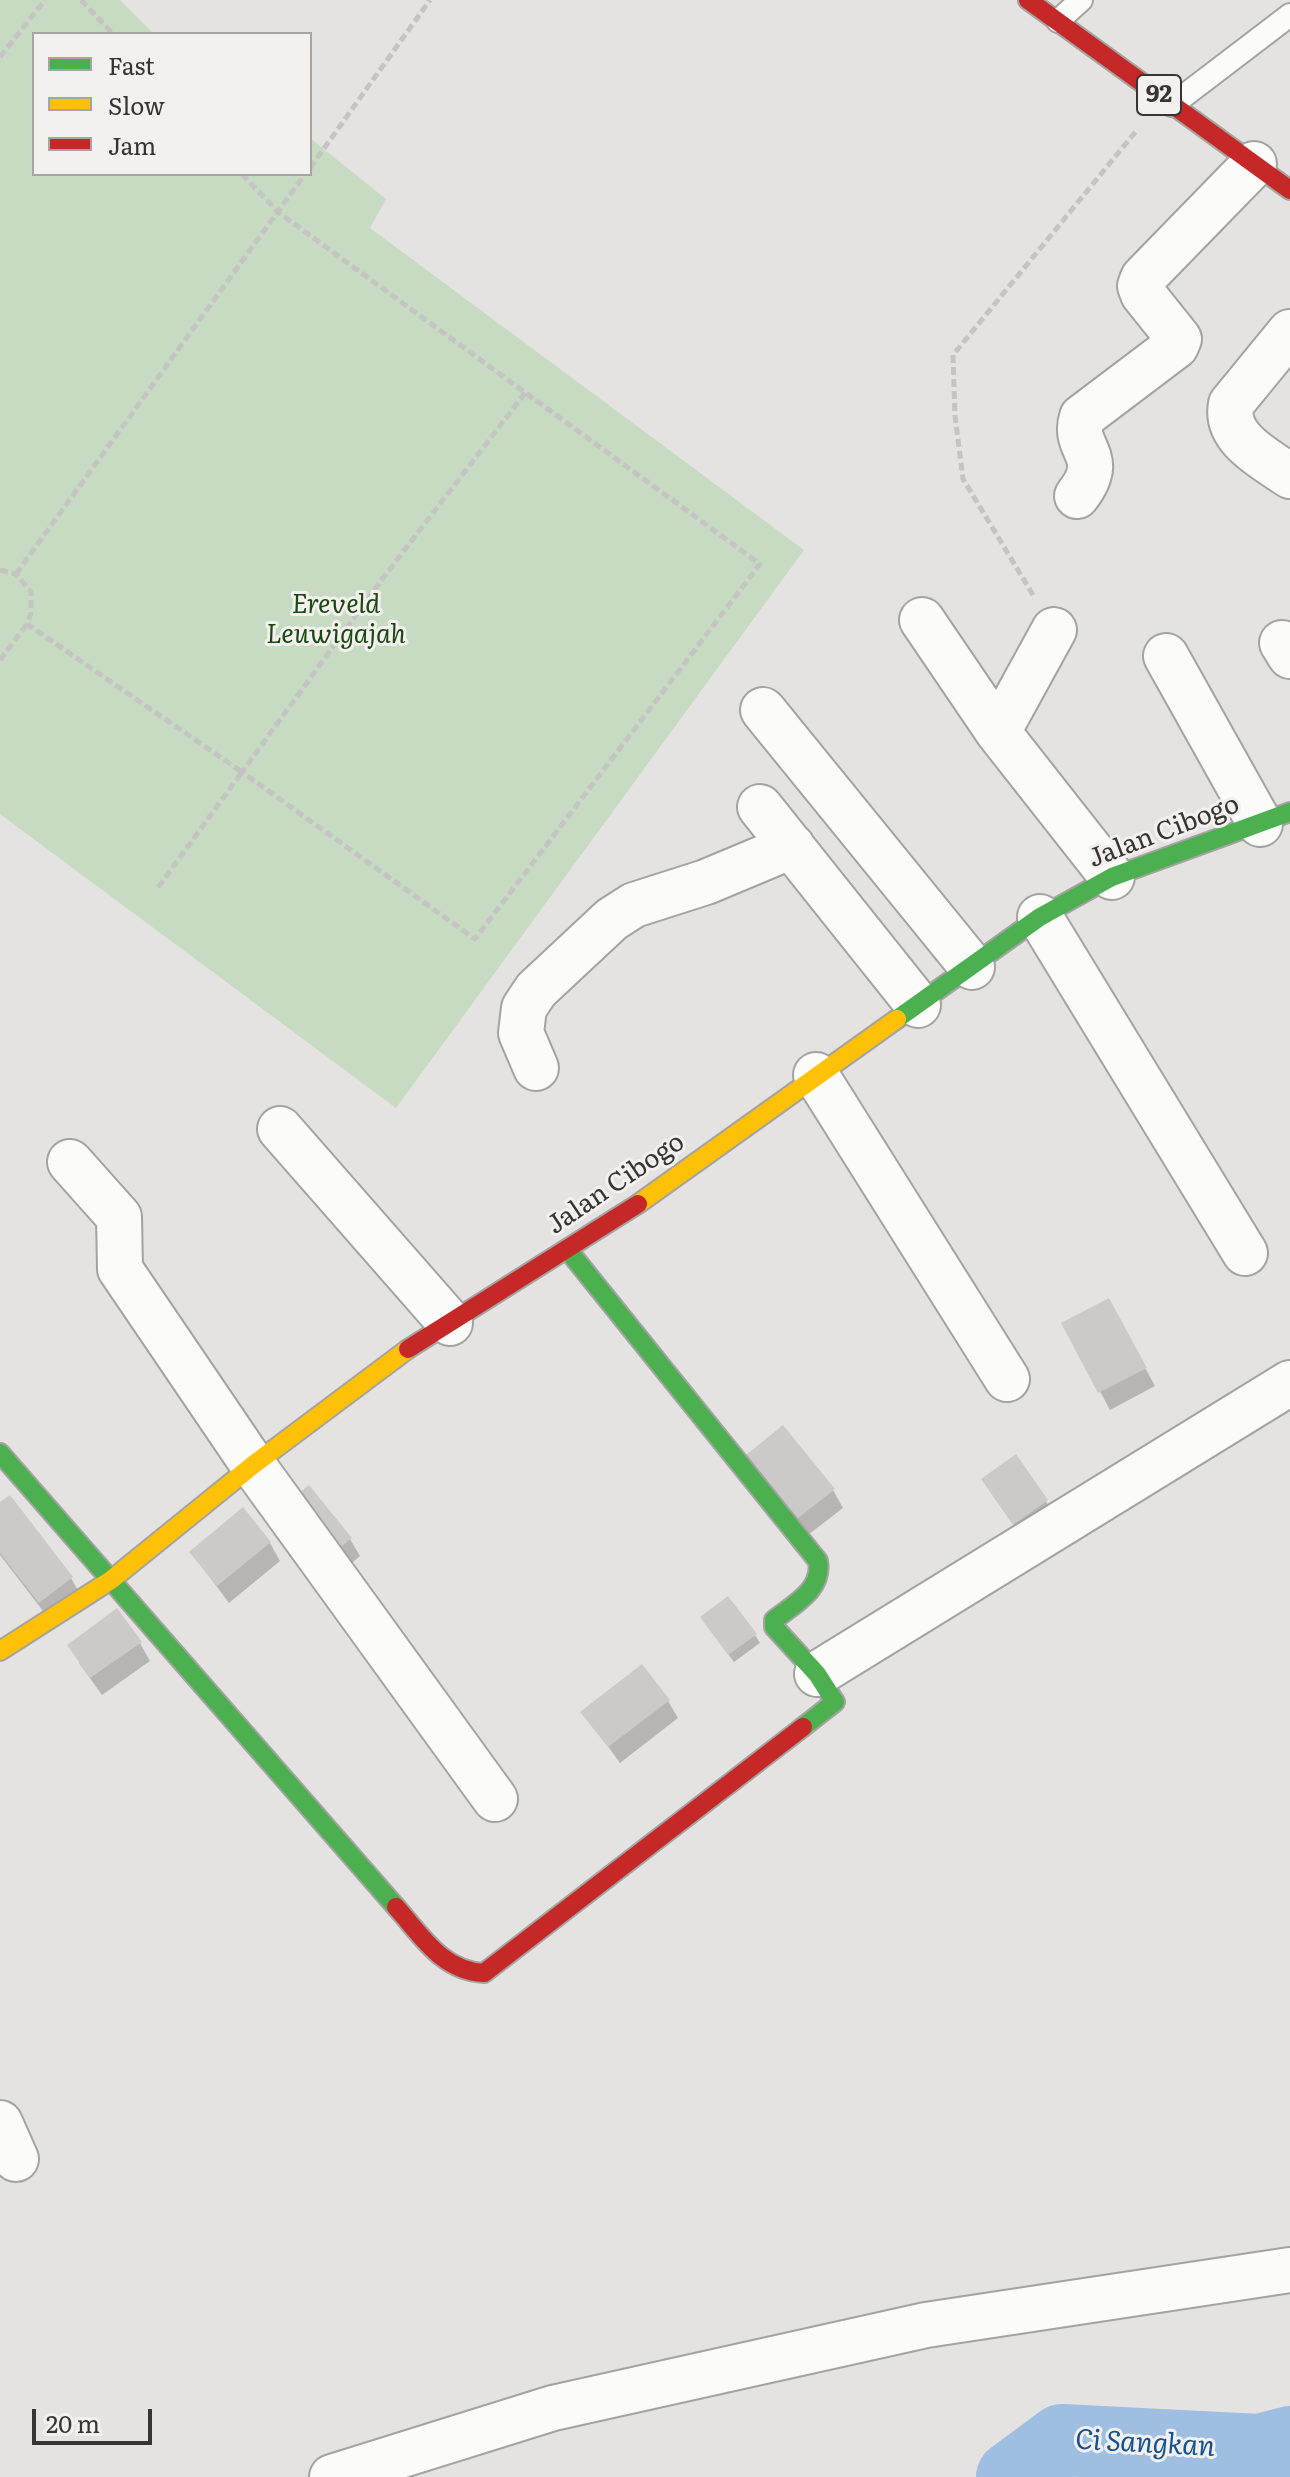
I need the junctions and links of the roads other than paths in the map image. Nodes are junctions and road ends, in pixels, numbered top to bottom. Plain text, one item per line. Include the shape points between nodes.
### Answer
1 (1028, 0) edge
2 (1081, 0) edge
3 (1290, 15) edge
4 (1058, 21) junction
5 (1167, 102) junction
6 (1254, 164) junction
7 (1290, 190) edge
8 (1290, 332) edge
9 (1290, 476) edge
10 (1077, 496) dead end
11 (922, 620) dead end
12 (1054, 630) road end
13 (1166, 656) dead end
14 (763, 710) dead end
15 (998, 732) junction
16 (760, 807) dead end
17 (1275, 818) edge
18 (792, 846) junction
19 (1112, 877) junction
20 (1040, 917) junction
21 (972, 967) junction
22 (918, 1005) junction
23 (536, 1068) dead end
24 (816, 1075) junction
25 (280, 1129) dead end
26 (70, 1162) dead end
27 (567, 1249) junction
28 (1245, 1253) dead end
29 (450, 1323) junction
30 (1007, 1379) dead end
31 (1290, 1383) edge
32 (0, 1453) edge
33 (253, 1465) junction
34 (111, 1580) junction
35 (0, 1651) edge
36 (817, 1674) junction
37 (495, 1799) dead end
38 (1290, 2270) edge
39 (332, 2477) edge

1 - 4 street, 92
2 - 4 lane
3 - 5 lane
4 - 5 street, 92
5 - 6 street, 92
6 - 7 street, 92
6 - 10 street via 1143,278 1143,294 1179,339 1082,417 1079,425 1092,469
8 - 9 street via 1231,404 1229,414 1241,441
11 - 15 street
12 - 15 street
13 - 17 street
14 - 21 street
15 - 19 street
16 - 18 street
17 - 19 street, Jalan Cibogo
18 - 22 street
18 - 23 street via 634,905 601,929 524,1008 521,1033
19 - 20 street, Jalan Cibogo
20 - 21 street, Jalan Cibogo
20 - 28 street
21 - 22 street, Jalan Cibogo
22 - 24 street, Jalan Cibogo
24 - 27 street, Jalan Cibogo
24 - 30 street
25 - 29 street
26 - 33 street via 115,1209 120,1269
27 - 29 street, Jalan Cibogo
27 - 36 street via 818,1561 819,1582 773,1624
29 - 33 street, Jalan Cibogo via 400,1354
31 - 36 street
32 - 34 street
33 - 34 street, Jalan Cibogo
33 - 37 street
34 - 35 street, Jalan Cibogo
34 - 36 street via 443,1961 465,1972 484,1973 833,1705 834,1697
38 - 39 street via 926,2325 553,2408

